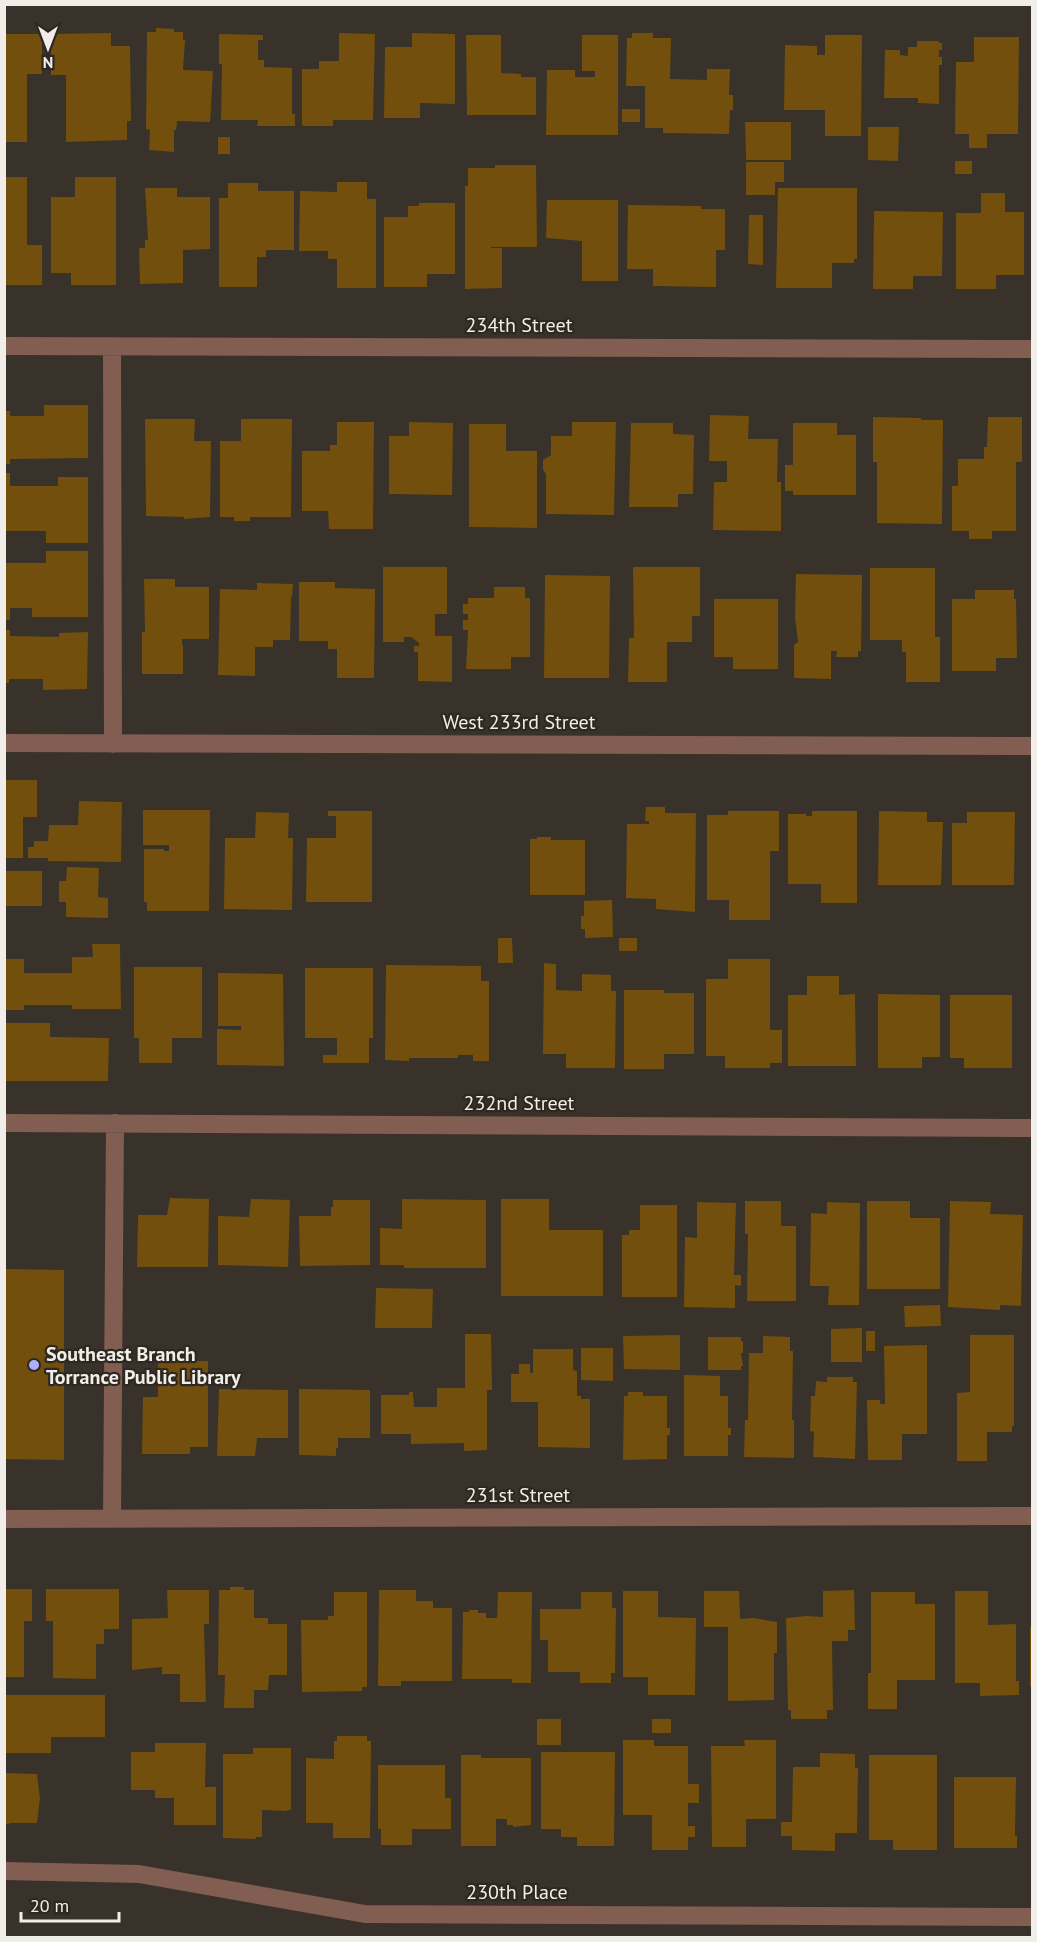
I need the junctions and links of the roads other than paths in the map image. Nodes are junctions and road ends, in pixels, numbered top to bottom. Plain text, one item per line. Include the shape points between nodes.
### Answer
1 (4, 346) edge
2 (112, 347) junction
3 (1032, 349) edge
4 (4, 743) edge
5 (113, 744) junction
6 (1032, 746) edge
7 (4, 1123) edge
8 (115, 1123) junction
9 (1032, 1128) edge
10 (1032, 1516) edge
11 (4, 1519) edge
12 (112, 1519) junction
13 (4, 1871) edge
14 (1032, 1917) edge

1 - 2 street, 234th Street
2 - 3 street, 234th Street
2 - 5 street
4 - 5 street, West 233rd Street
5 - 6 street, West 233rd Street
7 - 8 street, 232nd Street
8 - 9 street, 232nd Street
8 - 12 street
10 - 12 street, 231st Street
11 - 12 street, 231st Street
13 - 14 street, 230th Place via 138,1874 365,1914

